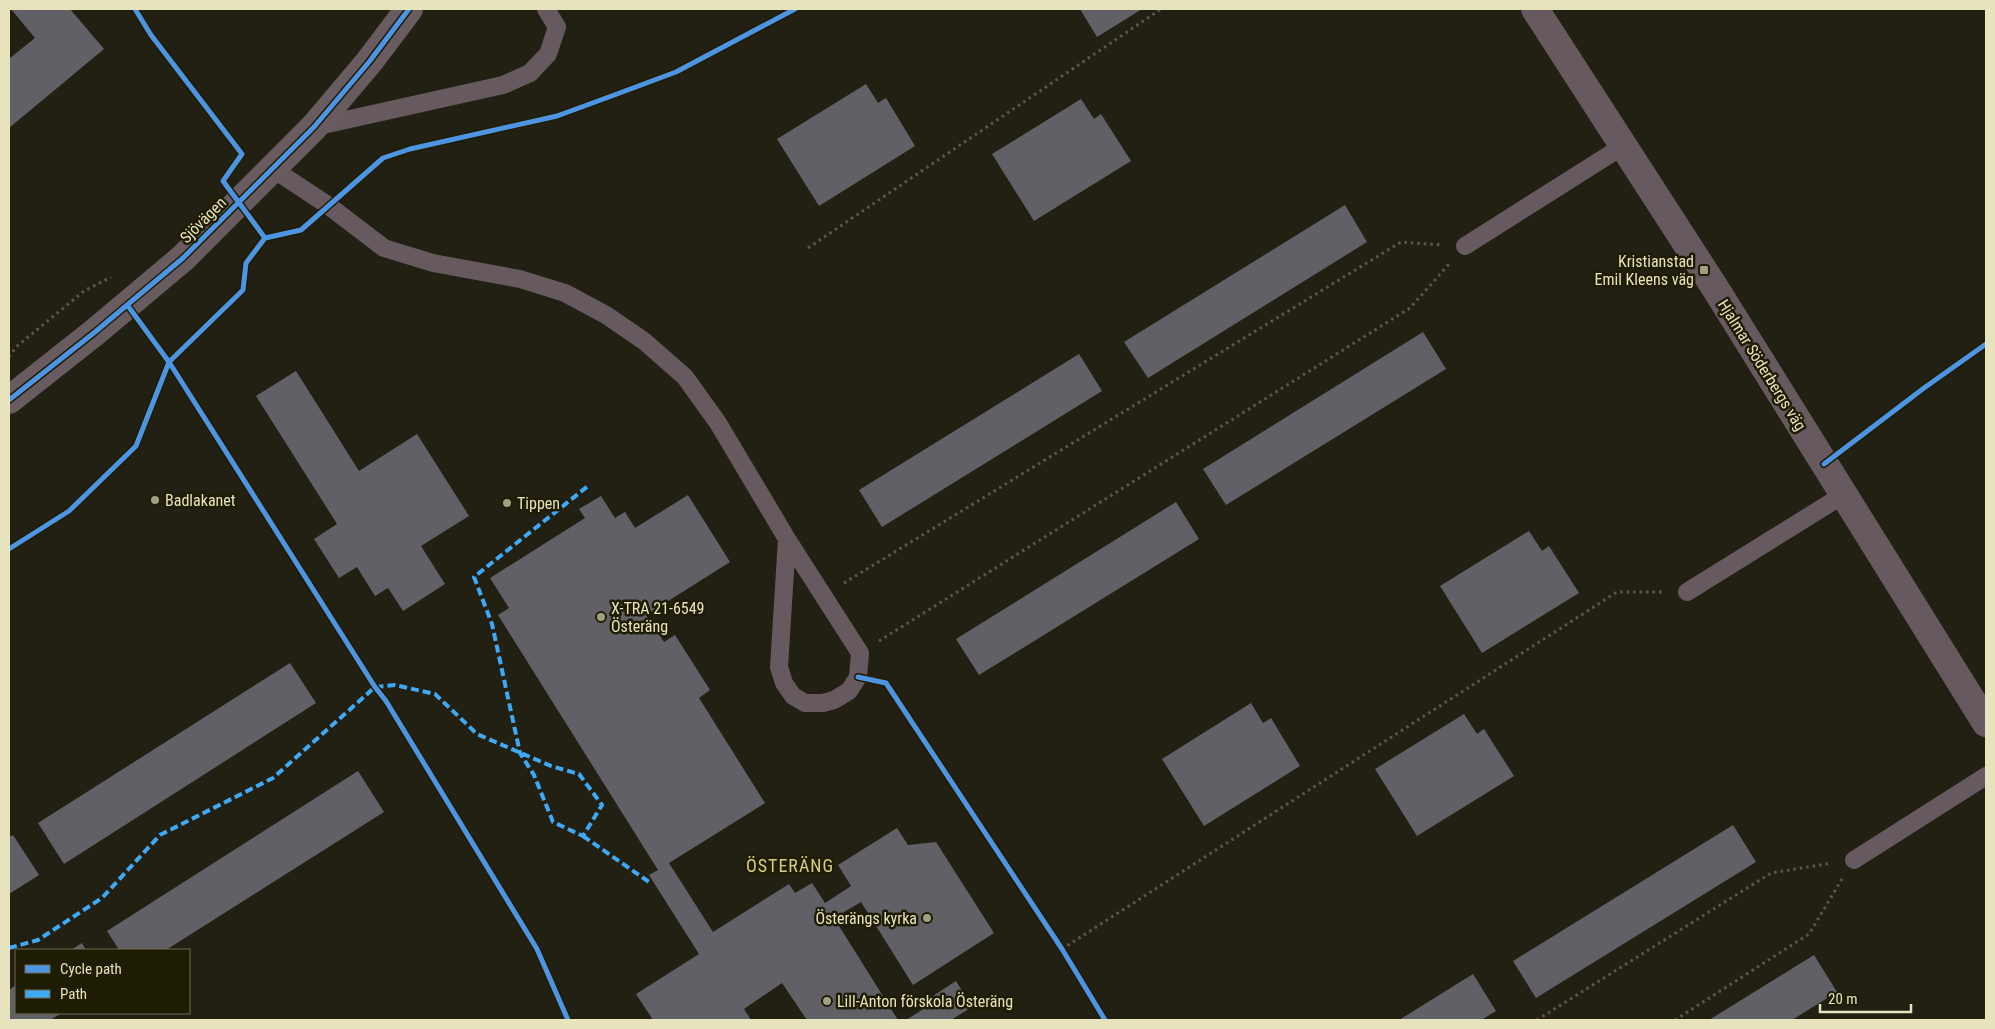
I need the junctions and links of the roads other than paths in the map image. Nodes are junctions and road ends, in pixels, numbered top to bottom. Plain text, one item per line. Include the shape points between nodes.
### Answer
1 (409, 9) edge
2 (546, 9) edge
3 (1535, 9) edge
4 (314, 127) junction
5 (1623, 146) junction
6 (273, 169) junction
7 (1465, 246) road end
8 (9, 400) edge
9 (1843, 495) junction
10 (787, 540) junction
11 (1686, 592) road end
12 (1986, 723) edge
13 (1986, 776) edge
14 (1854, 860) road end

1 - 4 street, Sjövägen
2 - 4 lane via 557,26 548,54 530,73 503,85
3 - 5 street, Hjalmar Söderbergs väg
4 - 6 street, Sjövägen
5 - 7 lane
5 - 9 street, Hjalmar Söderbergs väg via 1713,284
6 - 8 street, Sjövägen via 168,271
6 - 10 lane via 384,248 433,263 520,279 565,293 644,340 685,377 718,423
9 - 11 lane
9 - 12 street, Hjalmar Söderbergs väg
10 - 10 lane via 779,667 793,696 805,703 823,703 849,692 858,677 860,653
13 - 14 lane

